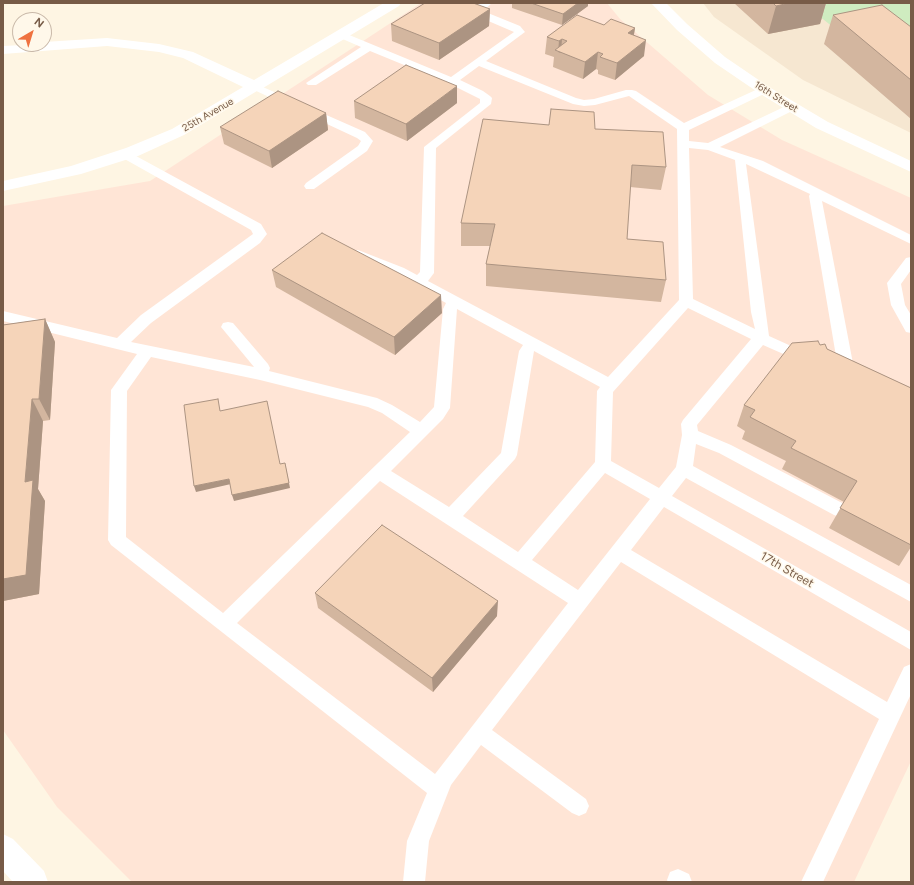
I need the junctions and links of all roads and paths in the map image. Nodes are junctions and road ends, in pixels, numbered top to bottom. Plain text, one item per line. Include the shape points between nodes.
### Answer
1 (394, 3) edge
2 (487, 3) edge
3 (658, 3) edge
4 (342, 34) junction
5 (370, 46) junction
6 (3, 50) edge
7 (478, 62) junction
8 (452, 81) junction
9 (312, 84) dead end
10 (256, 87) junction
11 (764, 90) junction
12 (792, 107) junction
13 (683, 128) junction
14 (683, 144) junction
15 (710, 147) junction
16 (125, 154) junction
17 (742, 158) junction
18 (911, 167) edge
19 (3, 186) edge
20 (310, 186) dead end
21 (819, 193) junction
22 (911, 240) edge
23 (348, 250) edge
24 (911, 261) edge
25 (419, 282) junction
26 (686, 301) junction
27 (455, 302) junction
28 (3, 316) edge
29 (228, 327) dead end
30 (911, 328) edge
31 (761, 338) junction
32 (532, 343) junction
33 (120, 344) junction
34 (147, 351) junction
35 (817, 365) edge
36 (832, 372) edge
37 (260, 374) junction
38 (846, 378) junction
39 (859, 384) edge
40 (609, 385) junction
41 (421, 432) junction
42 (690, 435) junction
43 (603, 464) junction
44 (684, 468) junction
45 (379, 472) junction
46 (662, 498) junction
47 (840, 510) edge
48 (451, 517) junction
49 (618, 551) junction
50 (520, 562) junction
51 (911, 594) edge
52 (580, 601) junction
53 (224, 624) junction
54 (911, 642) edge
55 (911, 673) edge
56 (891, 715) junction
57 (479, 732) junction
58 (439, 790) junction
59 (579, 806) dead end
60 (3, 849) edge
61 (33, 882) edge
62 (414, 882) edge
63 (812, 882) edge

1 - 4 street, 25th Avenue
2 - 7 lane via 476,12 520,32
3 - 11 street, 16th Street via 720,60
4 - 5 lane
4 - 10 street, 25th Avenue
5 - 8 lane
5 - 9 lane
6 - 10 street via 107,42 159,48 188,56
7 - 8 lane
7 - 13 lane via 573,101 595,102 632,93
8 - 25 lane via 486,98 485,104 430,147 427,273
10 - 16 street, 25th Avenue via 178,132
10 - 20 lane via 361,135 367,141 363,148
11 - 12 street, 16th Street
11 - 13 lane
12 - 15 lane
12 - 18 street, 16th Street via 848,138
13 - 14 lane
14 - 15 lane
14 - 26 lane
15 - 17 lane
16 - 19 street, 25th Avenue via 75,170
16 - 33 lane via 256,227 260,234 146,319
17 - 21 lane
17 - 31 lane via 740,161 758,312 763,334
21 - 22 lane
21 - 38 lane via 815,196
23 - 25 lane
24 - 30 lane via 894,283 898,305
25 - 27 lane
26 - 31 lane
26 - 40 lane
27 - 32 lane
27 - 41 lane via 450,308 442,408
28 - 33 lane
29 - 37 lane via 263,368
31 - 35 lane
31 - 42 lane via 689,424
32 - 40 lane
32 - 48 lane via 526,350 510,455
33 - 34 lane
34 - 37 lane
34 - 53 lane via 119,390 118,540
36 - 38 lane
37 - 41 lane via 372,402
38 - 39 lane
40 - 43 lane via 605,391
41 - 45 lane
42 - 44 lane
42 - 47 lane via 725,449
43 - 46 lane, 17th Street
43 - 50 lane
44 - 46 lane
44 - 51 lane
45 - 48 lane
45 - 53 lane
46 - 49 lane
46 - 54 lane, 17th Street
48 - 50 lane
49 - 52 lane
49 - 56 lane
50 - 52 lane
52 - 57 lane
53 - 58 lane
55 - 56 lane
56 - 63 lane
57 - 58 lane via 443,778
57 - 59 lane
58 - 62 lane via 418,840
60 - 61 street

